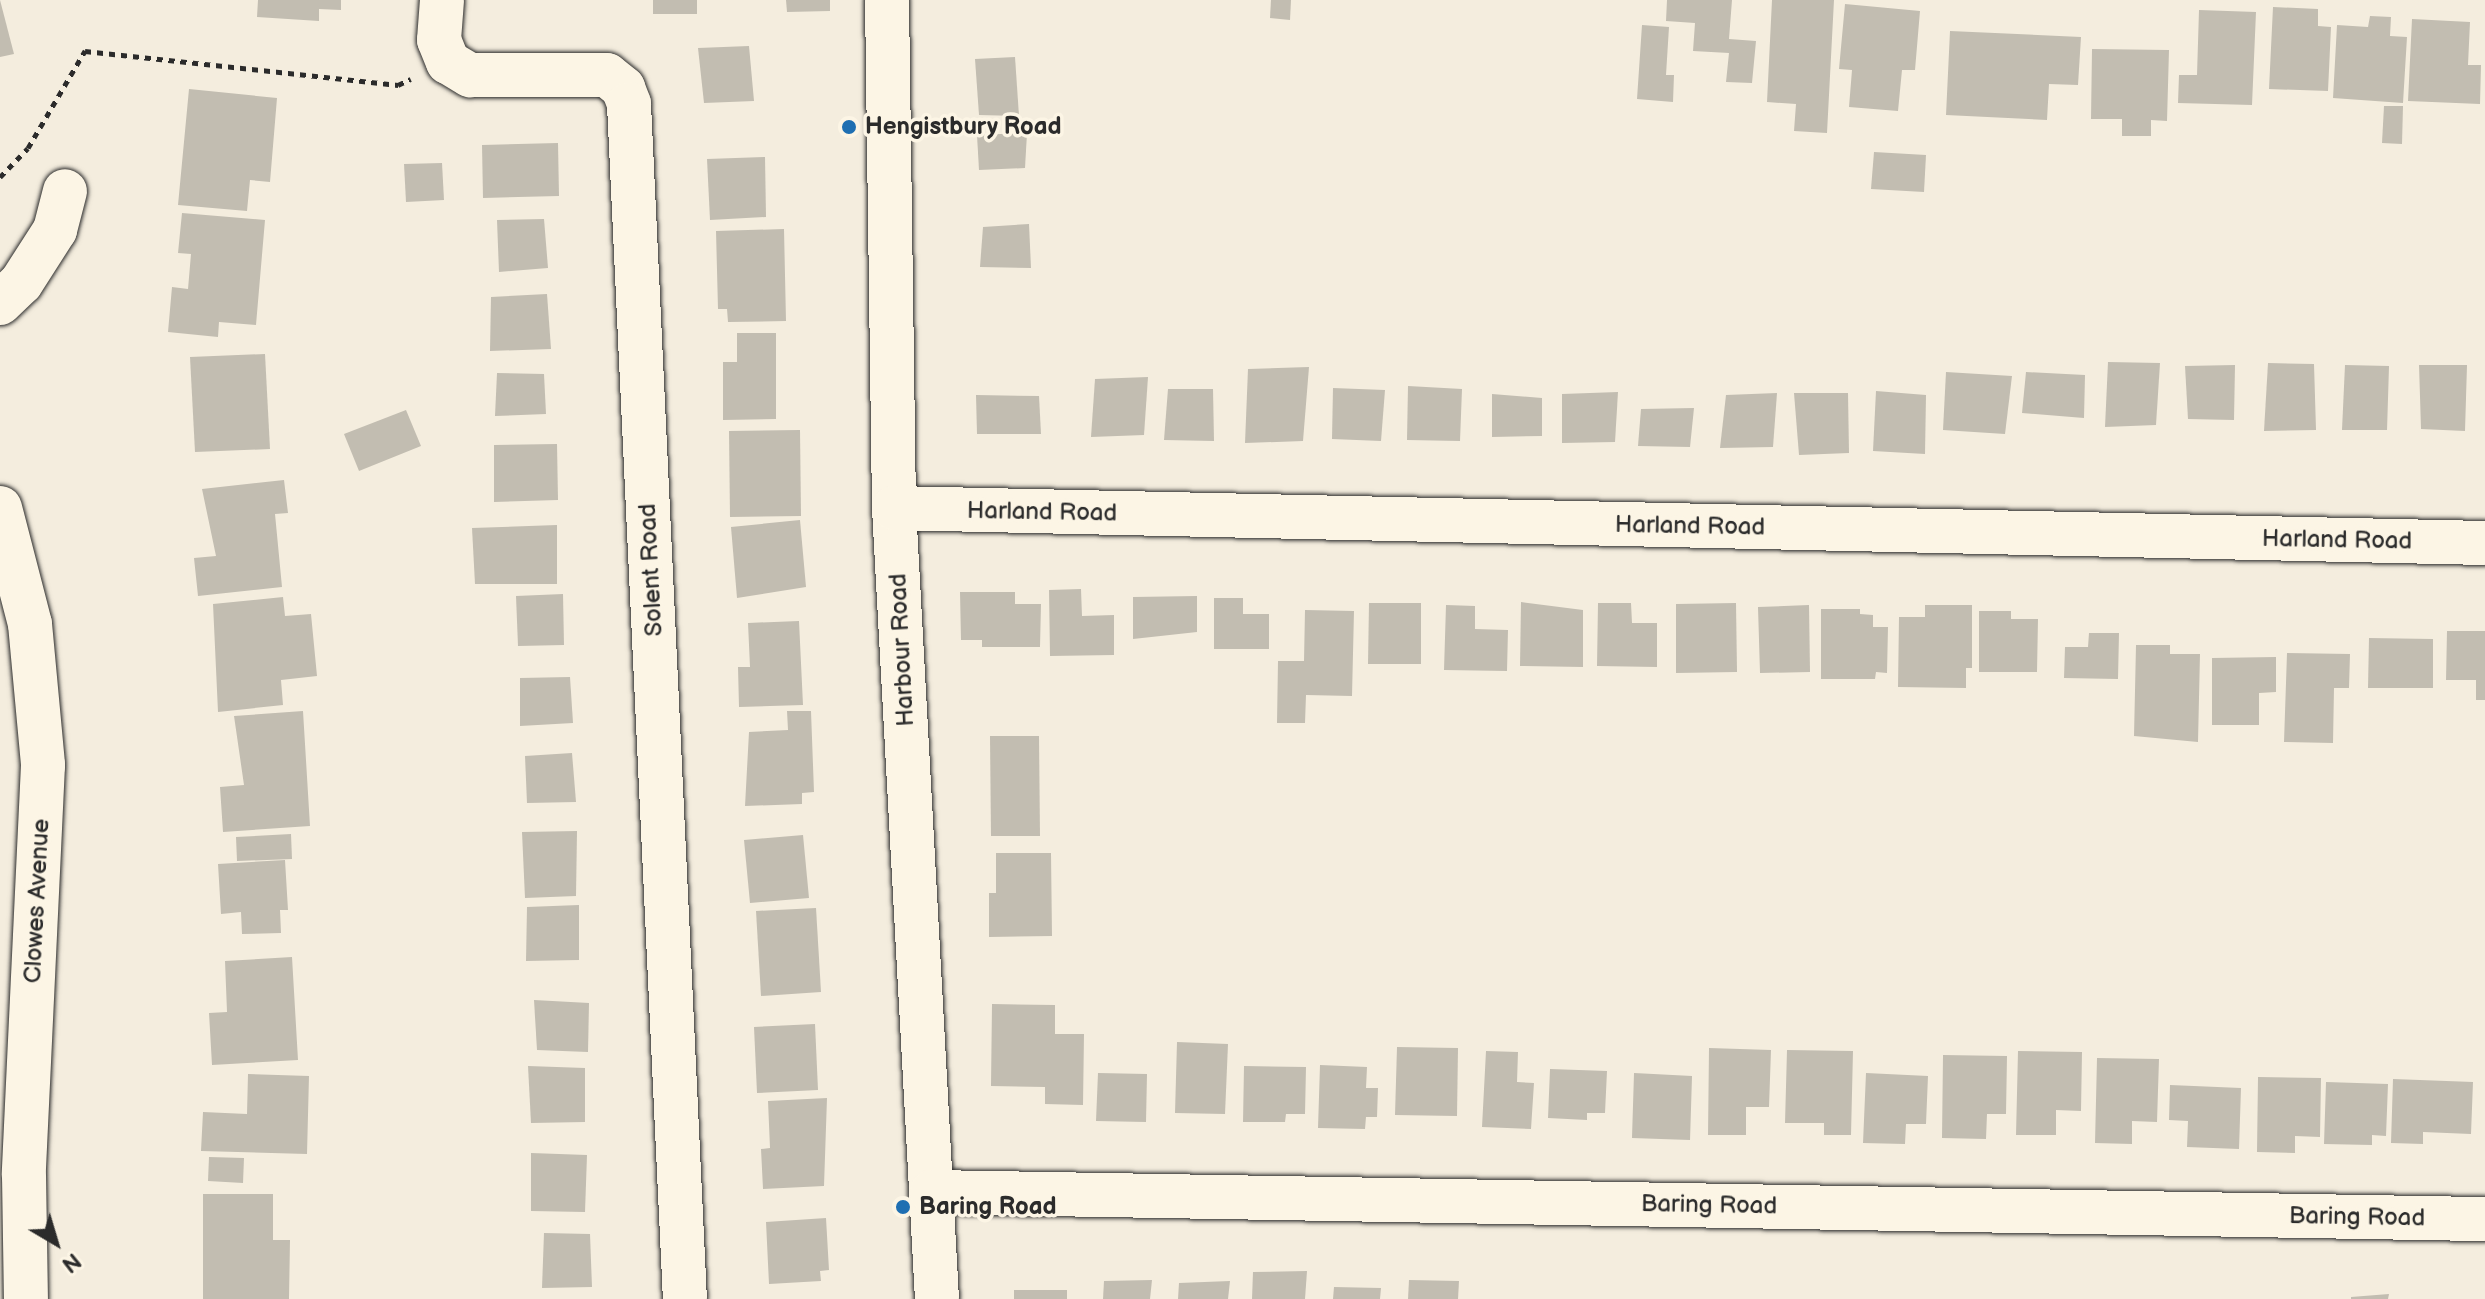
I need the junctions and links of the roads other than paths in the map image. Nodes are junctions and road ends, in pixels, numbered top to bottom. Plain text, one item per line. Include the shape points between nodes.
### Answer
1 (442, 0) edge
2 (887, 0) edge
3 (65, 191) dead end
4 (0, 303) edge
5 (0, 508) edge
6 (894, 508) junction
7 (2485, 543) edge
8 (932, 1192) junction
9 (2485, 1219) edge
10 (26, 1299) edge
11 (685, 1299) edge
12 (937, 1299) edge

1 - 11 street, Solent Road via 439,40 448,62 470,75 607,75 623,88 629,104
2 - 6 street, Harbour Road
3 - 4 street via 55,230 21,283
5 - 10 street, Clowes Avenue via 30,624 43,765 24,1175
6 - 7 street, Harland Road
6 - 8 street, Harbour Road
8 - 9 street, Baring Road
8 - 12 street, Harbour Road

